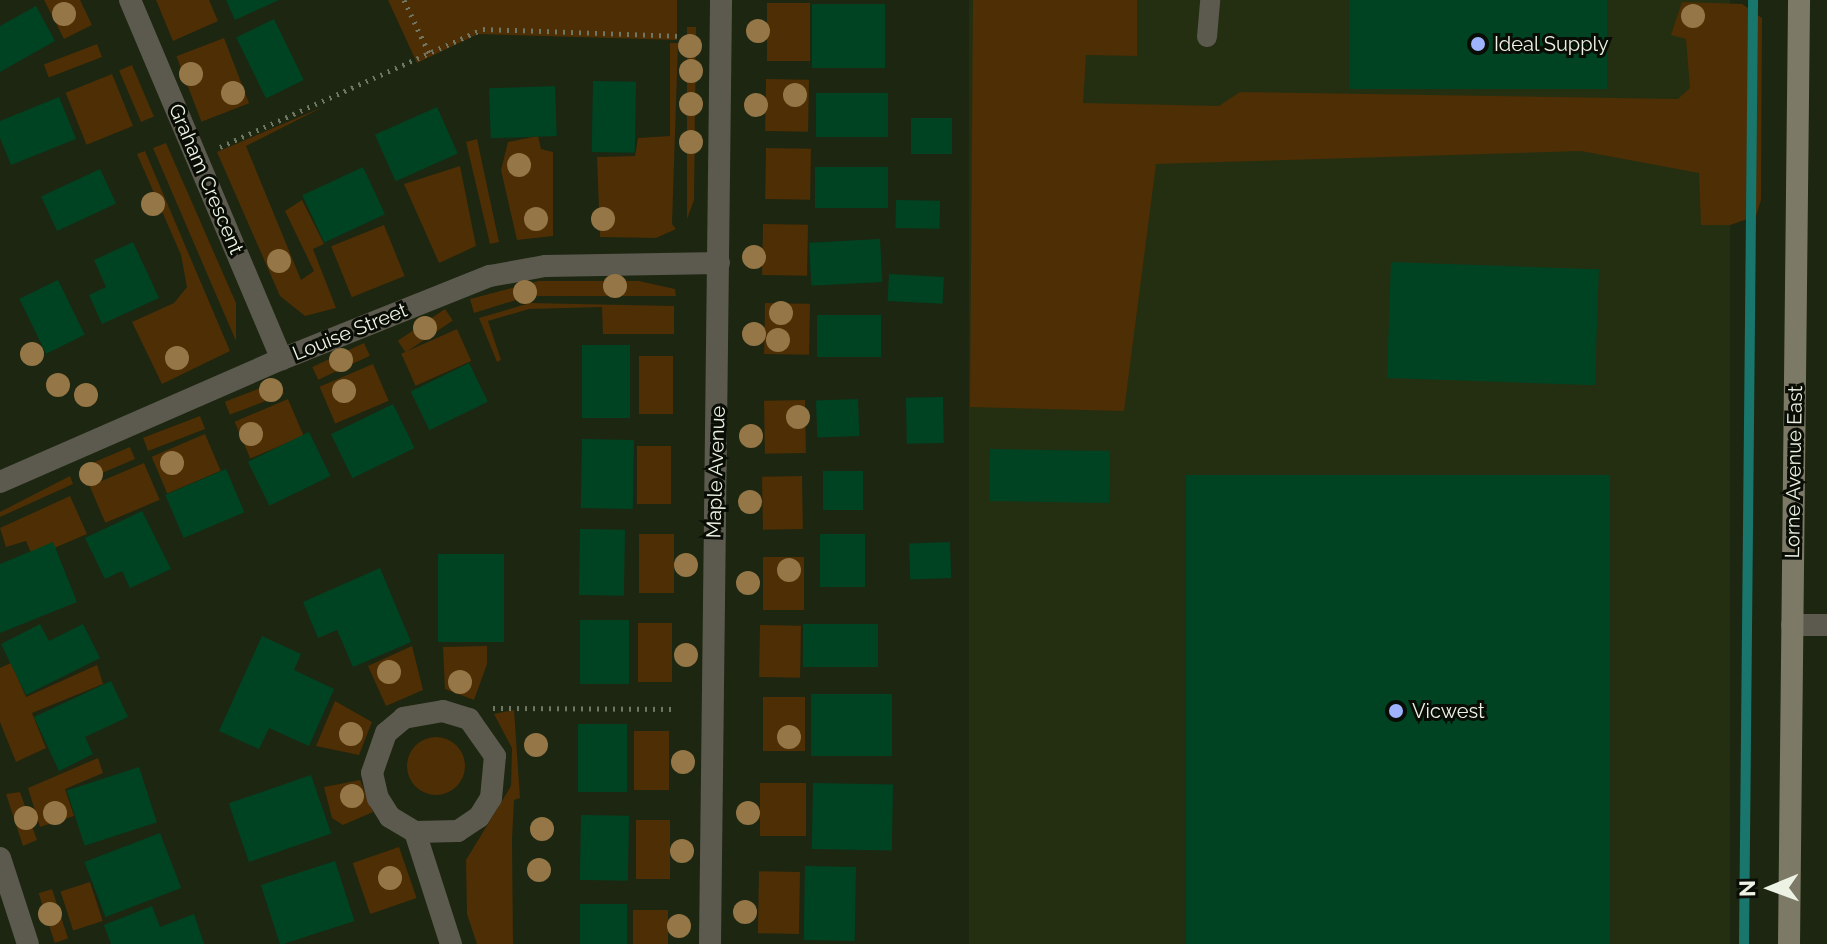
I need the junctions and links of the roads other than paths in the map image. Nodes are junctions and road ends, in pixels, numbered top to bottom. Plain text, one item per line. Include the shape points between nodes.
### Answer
1 (130, 0) edge
2 (721, 0) edge
3 (1210, 0) edge
4 (1799, 0) edge
5 (1207, 37) dead end
6 (719, 263) junction
7 (282, 359) junction
8 (0, 482) edge
9 (1792, 625) junction
10 (1827, 625) edge
11 (415, 832) junction
12 (0, 858) edge
13 (28, 944) edge
14 (451, 944) edge
15 (710, 944) edge
16 (1789, 944) edge

1 - 7 street, Graham Crescent
2 - 6 street, Maple Avenue
3 - 5 lane
4 - 9 main road, Lorne Avenue East
6 - 7 street, Louise Street via 545,266 490,276
6 - 15 street, Maple Avenue
7 - 8 street, Louise Street
9 - 10 street
9 - 16 main road, Lorne Avenue East
11 - 11 street via 458,831 479,817 491,798 495,756 469,719 443,711 404,718 386,733 376,751 372,773 378,798 390,817
11 - 14 street
12 - 13 street

